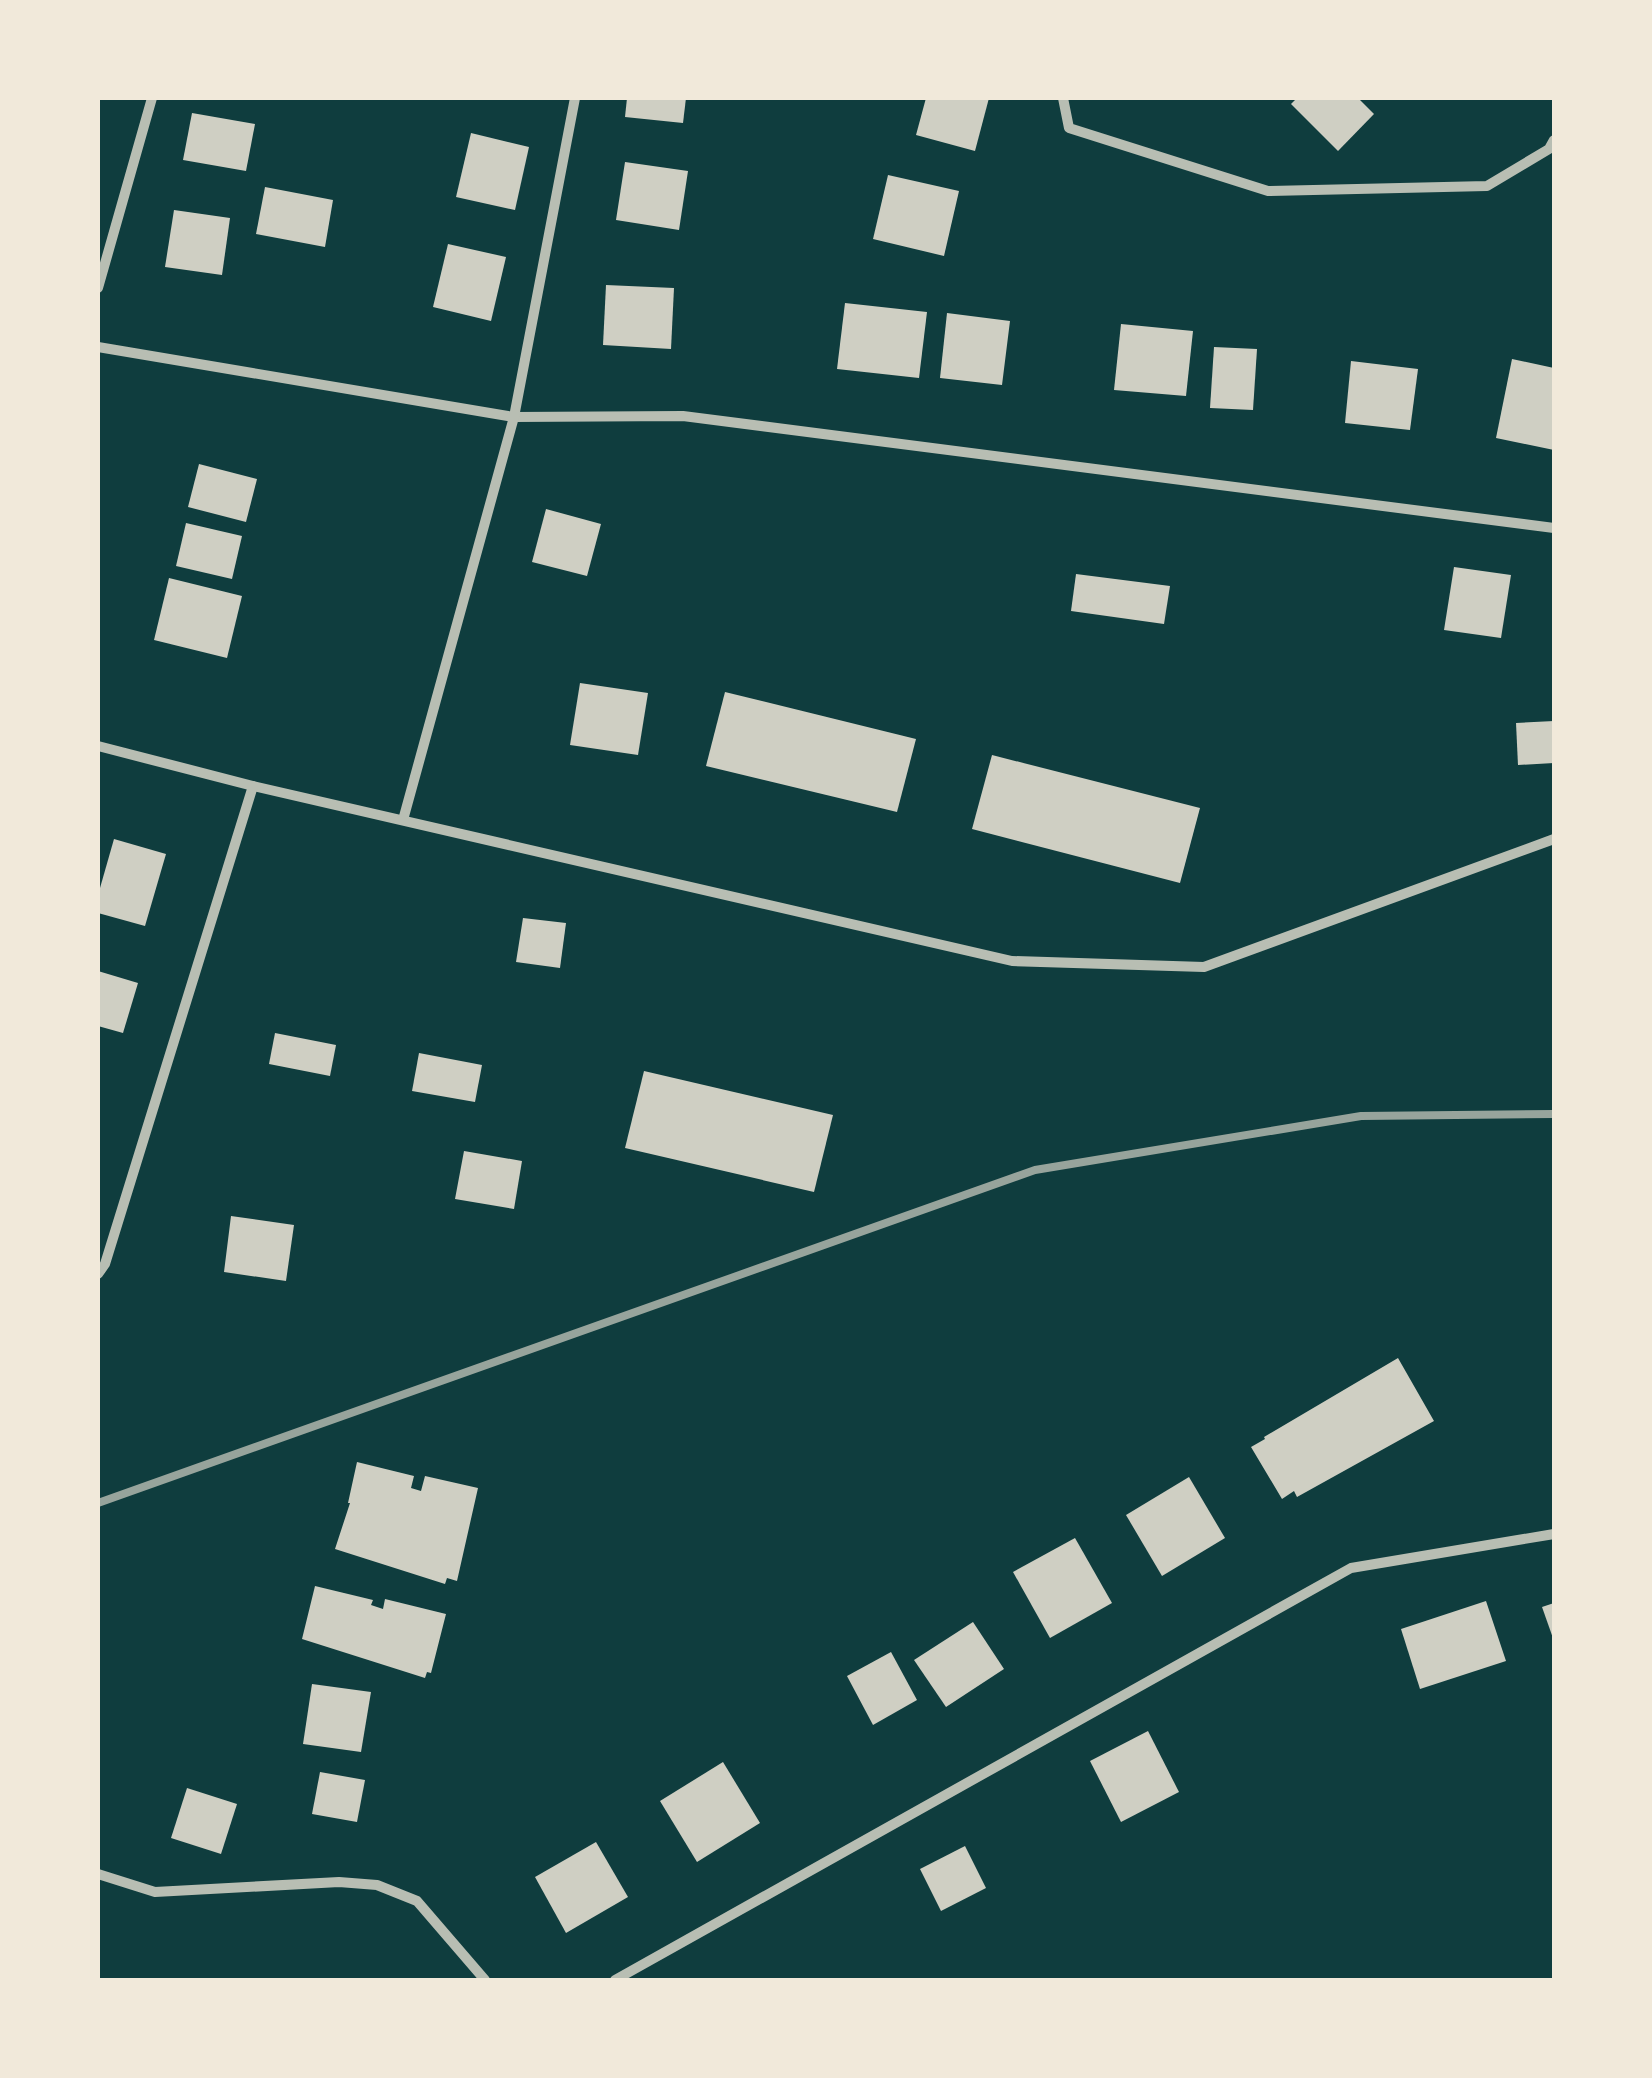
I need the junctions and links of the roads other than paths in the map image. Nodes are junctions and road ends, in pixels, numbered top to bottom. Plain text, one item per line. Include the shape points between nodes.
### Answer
1 (152, 98) edge
2 (574, 98) edge
3 (1063, 98) edge
4 (1554, 140) edge
5 (98, 288) edge
6 (98, 347) edge
7 (514, 417) junction
8 (1554, 528) edge
9 (98, 746) edge
10 (253, 786) junction
11 (403, 820) junction
12 (1554, 839) edge
13 (98, 1274) edge
14 (1554, 1534) edge
15 (98, 1874) edge
16 (485, 1980) edge
17 (615, 1980) edge

1 - 5 street
2 - 7 street
3 - 4 street via 1069,128 1268,191 1488,186
6 - 7 street
7 - 8 street via 683,416
7 - 11 street
9 - 10 street
10 - 11 street
10 - 13 street
11 - 12 street via 1012,961 1204,967
14 - 17 street via 1351,1568
15 - 16 street via 155,1892 377,1884 418,1901

